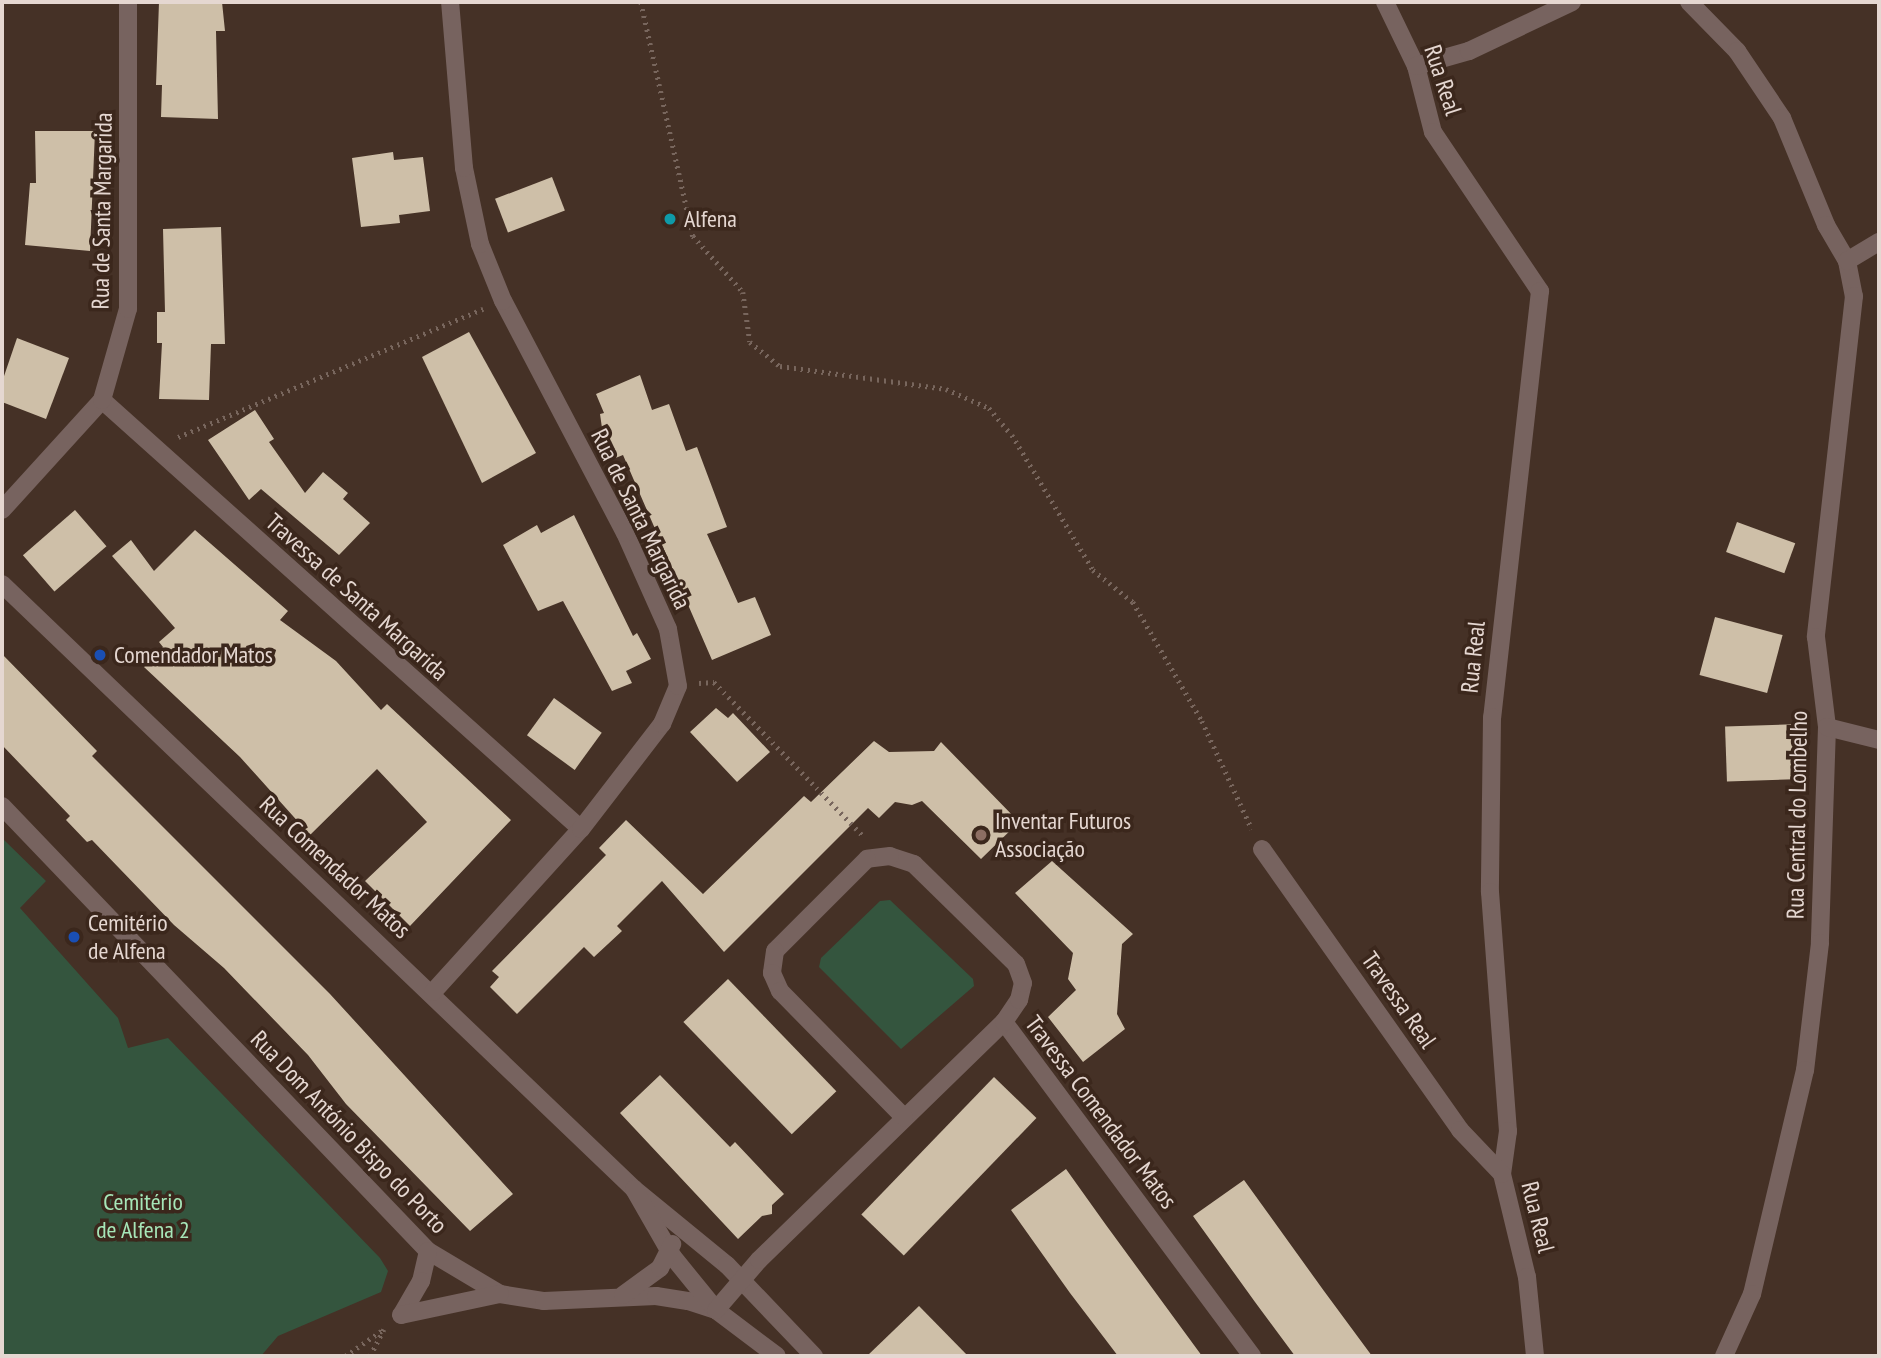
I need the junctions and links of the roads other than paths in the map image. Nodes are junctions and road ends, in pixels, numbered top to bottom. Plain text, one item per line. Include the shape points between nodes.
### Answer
1 (128, 2) edge
2 (450, 2) edge
3 (1385, 2) edge
4 (1572, 2) edge
5 (1689, 2) edge
6 (1416, 66) junction
7 (1879, 242) edge
8 (1847, 261) junction
9 (102, 400) junction
10 (3, 508) edge
11 (2, 583) edge
12 (1827, 727) junction
13 (1879, 740) edge
14 (2, 806) edge
15 (581, 828) junction
16 (1262, 849) road end
17 (433, 992) junction
18 (1004, 1022) junction
19 (904, 1117) junction
20 (1502, 1174) junction
21 (634, 1189) junction
22 (669, 1214) junction
23 (429, 1251) junction
24 (671, 1252) junction
25 (742, 1280) junction
26 (500, 1293) junction
27 (617, 1298) junction
28 (716, 1310) junction
29 (777, 1356) edge
30 (814, 1356) edge
31 (1252, 1356) edge
32 (1535, 1356) edge
33 (1724, 1356) edge

1 - 9 street, Rua de Santa Margarida via 128,309
2 - 15 street, Rua de Santa Margarida via 464,168 480,244 503,301 625,533 668,629 678,686 662,724
3 - 6 street, Rua Real
4 - 6 street via 1469,51
5 - 8 street, Rua Central do Lombelho via 1737,51 1782,118 1826,225
6 - 20 street, Rua Real via 1433,132 1540,290 1492,717 1490,892 1508,1130
7 - 8 street
8 - 12 street, Rua Central do Lombelho via 1854,296 1816,637
9 - 10 street, Rua de Santa Margarida
9 - 15 street, Travessa de Santa Margarida
11 - 17 street, Rua Comendador Matos
12 - 13 street
12 - 33 street, Rua Central do Lombelho via 1820,943 1805,1070 1752,1294
14 - 23 street, Rua Dom António Bispo do Porto
15 - 17 street
16 - 20 street, Travessa Real via 1460,1130
17 - 21 street, Rua Comendador Matos
18 - 19 street, Travessa Comendador Matos
18 - 19 street via 1021,992 1016,964 914,863 890,856 867,859 775,951 772,973 780,991
18 - 31 street, Travessa Comendador Matos
19 - 25 street, Travessa Comendador Matos
20 - 32 street, Rua Real via 1527,1277
21 - 22 street, Rua Comendador Matos
21 - 24 street, Rua Comendador Matos
22 - 24 street via 674,1233
22 - 25 street, Rua Comendador Matos
23 - 26 street, Rua Dom António Bispo do Porto
23 - 26 street via 421,1281 401,1315
24 - 27 street via 642,1285
24 - 28 street, Rua Comendador Matos
25 - 28 street, Travessa Comendador Matos
25 - 30 street, Rua Comendador Matos
26 - 27 street, Rua Dom António Bispo do Porto via 544,1301
27 - 28 street, Rua Dom António Bispo do Porto via 656,1296
28 - 29 street, Rua Dom António Bispo do Porto

